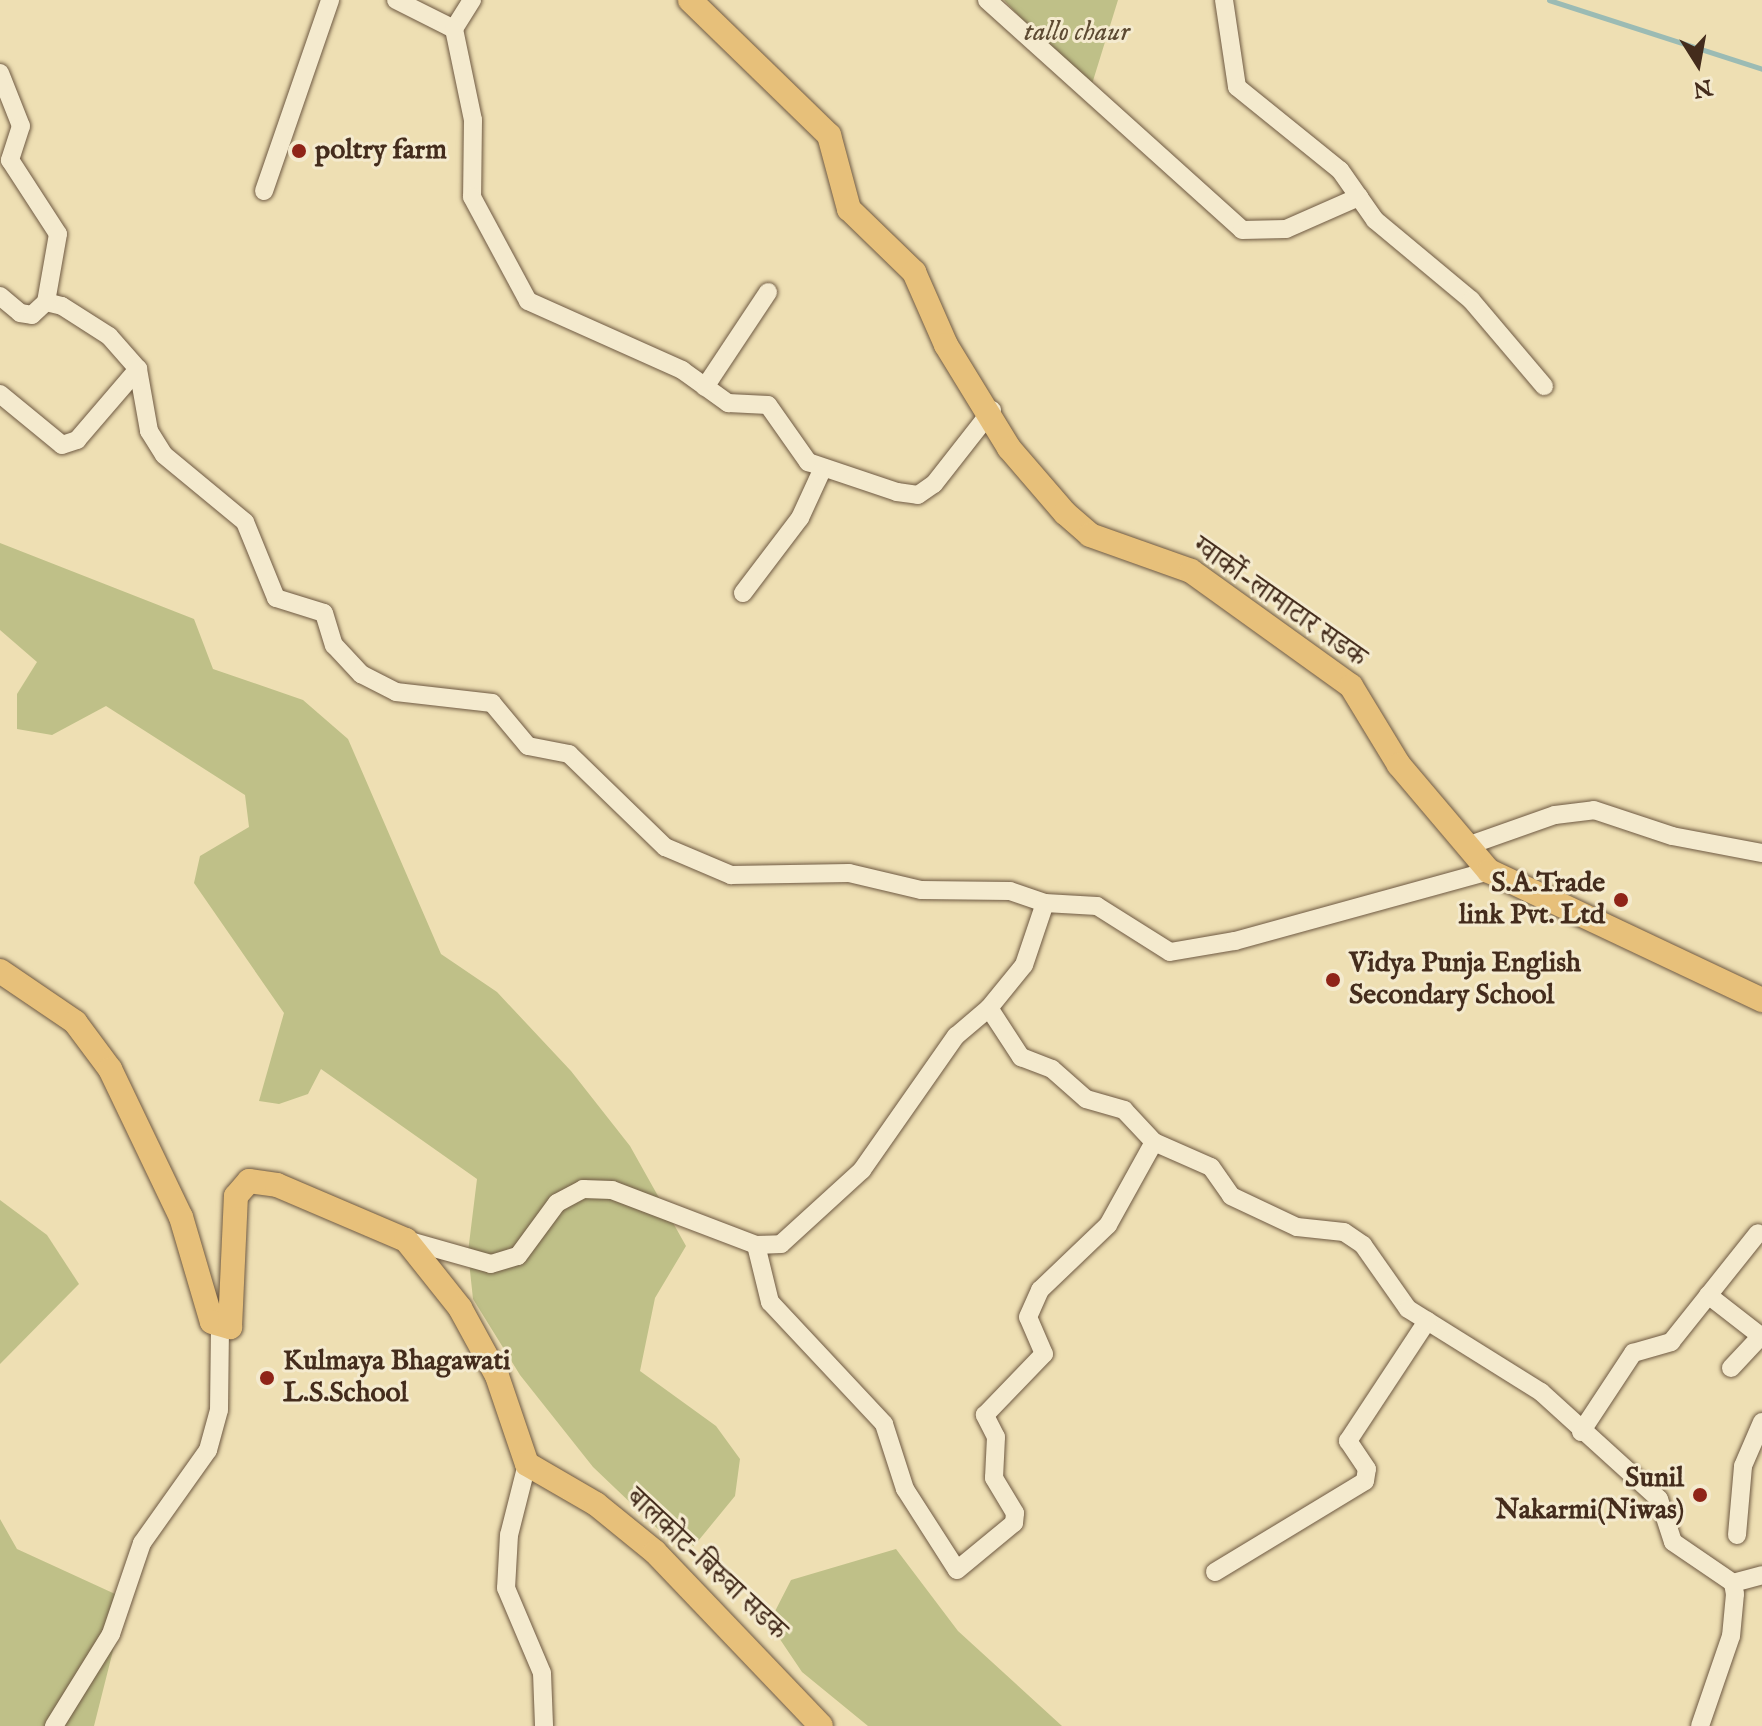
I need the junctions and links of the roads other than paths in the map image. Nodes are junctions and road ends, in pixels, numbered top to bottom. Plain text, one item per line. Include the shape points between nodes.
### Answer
1 (330, 0) edge
2 (396, 0) edge
3 (472, 0) edge
4 (690, 0) edge
5 (987, 0) edge
6 (1224, 0) edge
7 (454, 29) junction
8 (0, 73) edge
9 (264, 191) dead end
10 (1359, 197) junction
11 (768, 292) dead end
12 (0, 296) edge
13 (46, 302) junction
14 (138, 369) junction
15 (1544, 386) dead end
16 (705, 387) junction
17 (0, 394) edge
18 (992, 410) junction
19 (823, 468) junction
20 (743, 593) dead end
21 (1467, 846) junction
22 (1762, 853) edge
23 (1489, 871) junction
24 (1045, 903) junction
25 (0, 971) edge
26 (1762, 1000) edge
27 (989, 1008) junction
28 (1154, 1142) junction
29 (1758, 1233) dead end
30 (406, 1240) junction
31 (756, 1245) junction
32 (1708, 1295) junction
33 (1427, 1321) junction
34 (220, 1328) junction
35 (1762, 1336) edge
36 (1731, 1368) dead end
37 (1762, 1422) edge
38 (1581, 1432) junction
39 (527, 1464) junction
40 (1737, 1535) dead end
41 (1215, 1572) dead end
42 (1762, 1575) edge
43 (1733, 1583) junction
44 (54, 1726) edge
45 (544, 1726) edge
46 (821, 1726) edge
47 (1700, 1726) edge

1 - 9 street
2 - 7 street
3 - 7 street
4 - 18 main road, ग्वार्को-लामाटार सडक via 829,135 849,209 914,272 946,345
5 - 10 street via 1242,230 1286,229
6 - 10 street via 1237,87 1340,170
7 - 16 street via 473,120 472,197 509,257 519,291 543,313 682,370
8 - 13 street via 21,126 10,160 58,234
10 - 15 street via 1418,262 1471,300
11 - 16 street
12 - 13 street via 20,313 32,315
13 - 14 street via 109,336
14 - 17 street via 77,440 62,445
14 - 24 street via 149,431 164,455 245,522 276,598 324,613 334,645 361,674 396,692 492,703 528,746 569,754 665,847 731,875 849,873 921,890 1025,893
16 - 19 street via 728,403 768,405 796,452
18 - 19 street via 945,473 918,495
18 - 21 main road, ग्वार्को-लामाटार सडक via 1034,481 1090,535 1191,571 1351,686 1399,765
19 - 20 street via 800,518
21 - 22 street via 1555,815 1594,810 1672,836
21 - 23 main road, ग्वार्को-लामाटार सडक
23 - 24 street via 1235,941 1170,952 1097,906
23 - 26 main road, ग्वार्को-लामाटार सडक
24 - 27 street via 1024,965
25 - 34 main road via 75,1022 110,1069 181,1217
27 - 28 street via 1021,1057 1052,1069 1086,1099 1124,1110
27 - 31 street via 956,1036 862,1170 781,1244
28 - 31 street via 1108,1225 1040,1290 1028,1317 1044,1354 985,1415 996,1437 994,1478 1015,1513 1014,1523 957,1570 905,1489 884,1424 770,1302
28 - 33 street via 1211,1167 1231,1196 1297,1227 1344,1232
29 - 32 street
30 - 31 street via 491,1264 518,1256 557,1203 583,1189 612,1190
30 - 34 main road via 277,1185 249,1181 236,1196 233,1305 230,1327
30 - 39 main road via 467,1321 497,1376
32 - 35 street
32 - 38 street via 1671,1342 1633,1353
33 - 38 street via 1541,1392
33 - 41 street via 1348,1441 1367,1469 1365,1481
34 - 44 street via 219,1410 208,1450 142,1543 111,1634
35 - 36 street
37 - 40 street via 1743,1466
38 - 43 street via 1659,1499 1686,1557
39 - 45 street via 509,1535 506,1588 542,1673
39 - 46 main road, बालकोट-बिरुवा सडक via 596,1504 655,1552
42 - 43 street
43 - 47 street via 1731,1636

